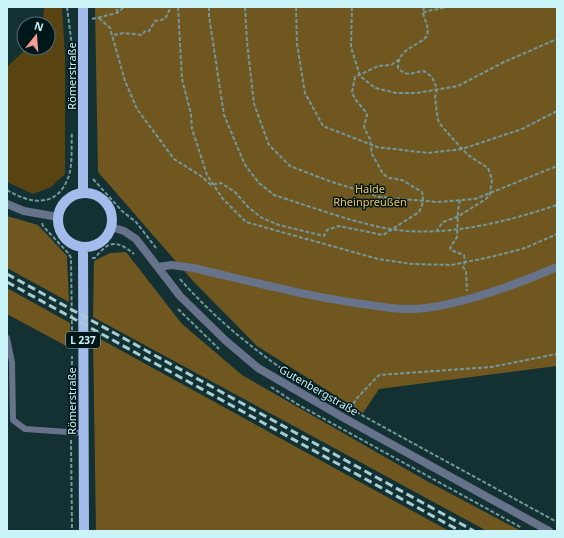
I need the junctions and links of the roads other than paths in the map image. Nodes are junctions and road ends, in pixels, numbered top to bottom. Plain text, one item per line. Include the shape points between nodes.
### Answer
1 (83, 7) edge
2 (83, 192) junction
3 (7, 204) edge
4 (58, 217) junction
5 (111, 227) junction
6 (82, 247) junction
7 (158, 267) junction
8 (557, 267) edge
9 (7, 338) edge
10 (83, 433) junction
11 (84, 531) edge
12 (549, 531) edge

1 - 2 main road, Römerstraße
2 - 4 main road via 69,198
2 - 5 main road via 92,194 106,203 111,214
3 - 4 street via 24,211
4 - 6 main road via 61,234
5 - 6 main road via 108,234 97,244
5 - 7 street, Gutenbergstraße via 124,231 136,239
6 - 10 main road, Römerstraße / L 237
7 - 8 street via 193,268 326,299 389,307 426,308 469,298
7 - 12 street, Gutenbergstraße via 180,296 258,368
9 - 10 lane via 12,362 13,420 25,429
10 - 11 main road, Römerstraße / L 237

